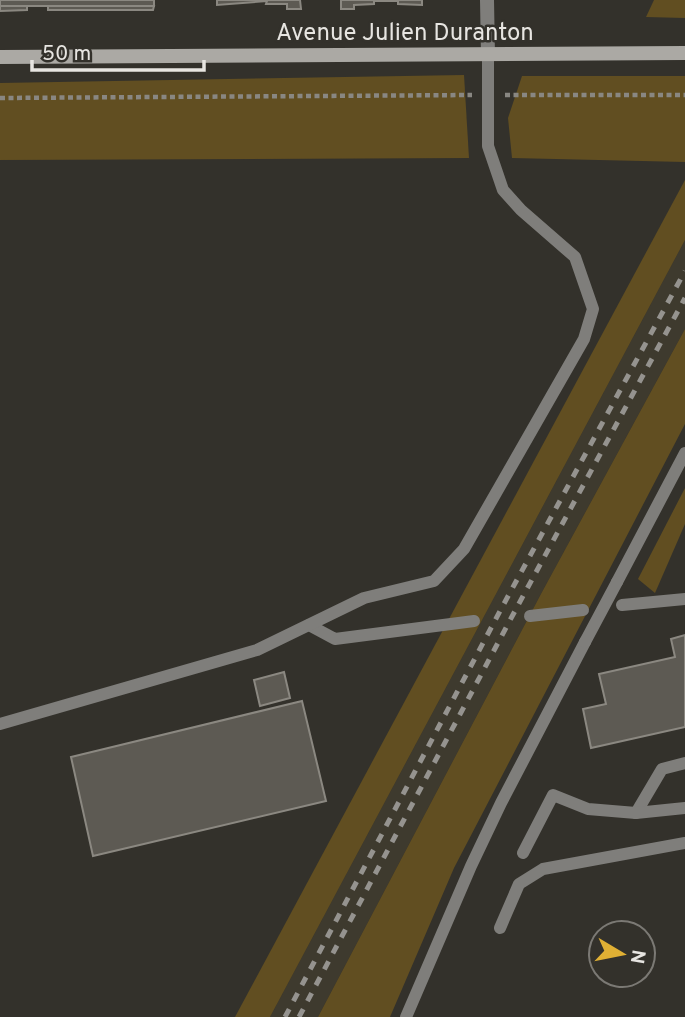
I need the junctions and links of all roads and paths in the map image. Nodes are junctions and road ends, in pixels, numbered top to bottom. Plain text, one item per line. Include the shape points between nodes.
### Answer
1 (487, 0) edge
2 (685, 53) edge
3 (488, 55) junction
4 (0, 57) edge
5 (487, 95) junction
6 (685, 95) edge
7 (0, 98) edge
8 (685, 453) edge
9 (685, 599) edge
10 (622, 605) dead end
11 (583, 610) dead end
12 (530, 616) dead end
13 (474, 621) dead end
14 (309, 625) junction
15 (0, 724) edge
16 (685, 763) edge
17 (685, 808) edge
18 (636, 813) junction
19 (685, 843) edge
20 (523, 853) dead end
21 (500, 928) dead end
22 (406, 1017) edge

1 - 3 street
2 - 3 main road, Avenue Julien Duranton
3 - 4 main road, Avenue Julien Duranton
3 - 5 lane
5 - 6 path
5 - 7 path
5 - 14 lane via 488,146 503,190 575,257 593,309 584,339 464,549 434,580 364,598
8 - 22 lane, bridge via 500,803
9 - 10 lane
11 - 12 lane
13 - 14 lane via 335,639
14 - 15 lane via 257,650
16 - 18 lane via 662,769
17 - 18 lane
18 - 20 lane via 588,808 553,795
19 - 21 lane via 543,869 519,884

